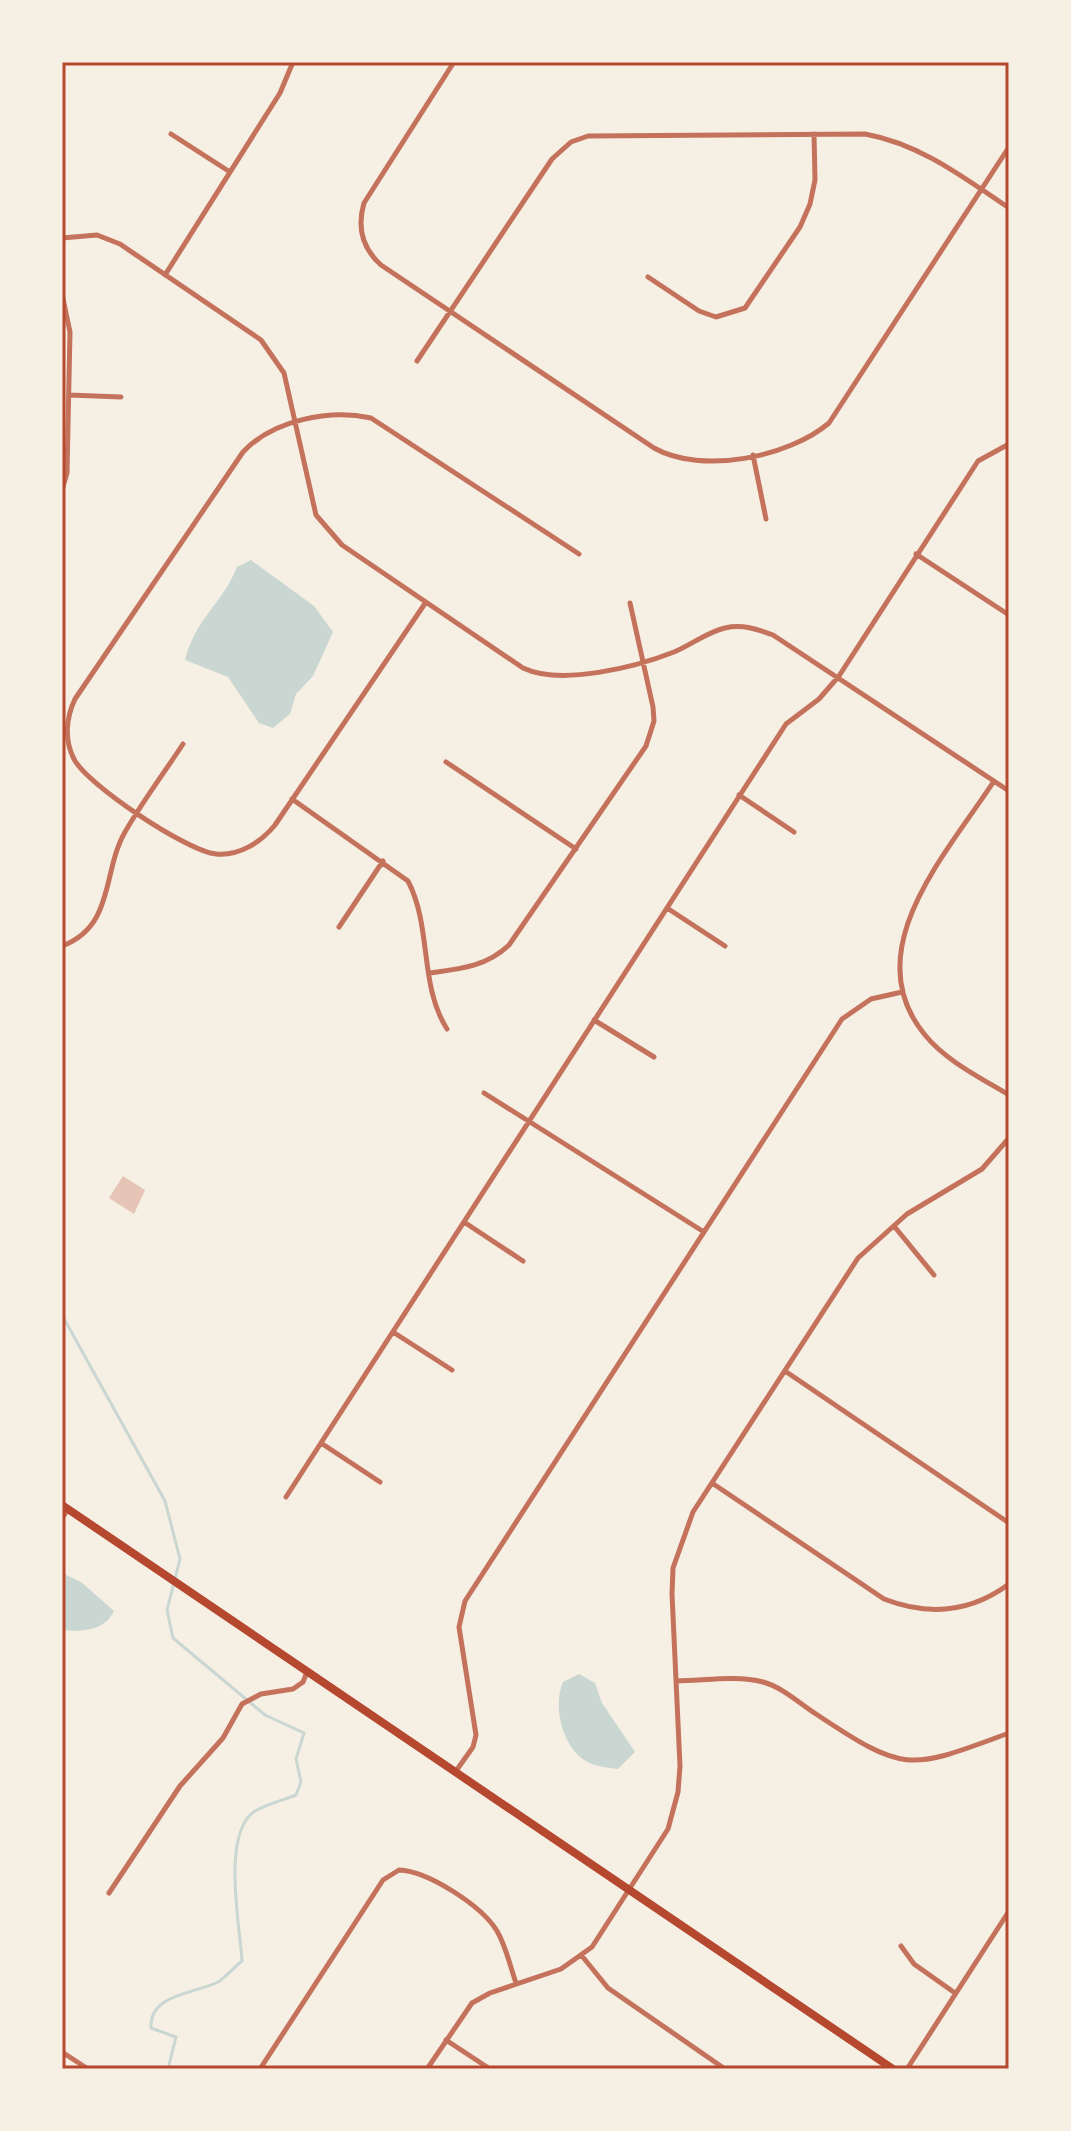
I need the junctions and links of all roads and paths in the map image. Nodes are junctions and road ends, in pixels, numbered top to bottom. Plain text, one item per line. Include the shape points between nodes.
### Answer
1 (293, 62) edge
2 (454, 62) edge
3 (171, 134) dead end
4 (814, 134) junction
5 (1009, 147) edge
6 (230, 172) junction
7 (982, 190) junction
8 (1009, 208) edge
9 (62, 238) edge
10 (165, 275) junction
11 (648, 277) dead end
12 (62, 294) edge
13 (450, 311) junction
14 (417, 361) dead end
15 (69, 395) junction
16 (121, 397) dead end
17 (296, 423) junction
18 (1009, 444) edge
19 (753, 455) junction
20 (62, 490) edge
21 (766, 519) dead end
22 (579, 554) dead end
23 (916, 554) junction
24 (426, 602) junction
25 (630, 603) dead end
26 (1009, 615) edge
27 (644, 662) junction
28 (839, 676) junction
29 (183, 744) dead end
30 (446, 762) dead end
31 (994, 781) junction
32 (1009, 791) edge
33 (739, 795) junction
34 (292, 799) junction
35 (138, 812) junction
36 (794, 832) dead end
37 (576, 849) junction
38 (383, 861) junction
39 (667, 908) junction
40 (339, 927) dead end
41 (62, 946) edge
42 (725, 946) dead end
43 (429, 973) junction
44 (902, 992) junction
45 (594, 1020) junction
46 (447, 1029) dead end
47 (654, 1057) dead end
48 (484, 1093) dead end
49 (1009, 1095) edge
50 (529, 1121) junction
51 (1009, 1138) edge
52 (464, 1222) junction
53 (894, 1226) junction
54 (704, 1232) junction
55 (523, 1261) dead end
56 (934, 1275) dead end
57 (393, 1332) junction
58 (452, 1370) dead end
59 (785, 1371) junction
60 (321, 1443) junction
61 (380, 1482) dead end
62 (712, 1483) junction
63 (286, 1497) dead end
64 (65, 1507) edge
65 (62, 1518) edge
66 (1009, 1523) edge
67 (1009, 1584) edge
68 (307, 1672) junction
69 (676, 1681) junction
70 (1009, 1733) edge
71 (455, 1772) junction
72 (631, 1891) junction
73 (109, 1893) dead end
74 (1009, 1911) edge
75 (901, 1946) dead end
76 (582, 1956) junction
77 (516, 1983) junction
78 (955, 1993) junction
79 (446, 2040) junction
80 (62, 2052) edge
81 (88, 2069) edge
82 (260, 2069) edge
83 (427, 2069) edge
84 (490, 2069) edge
85 (725, 2069) edge
86 (893, 2069) edge
87 (907, 2069) edge

1 - 6 street via 280,93
2 - 13 street via 366,199 361,233 378,262
3 - 6 street
4 - 7 street via 894,139
4 - 11 street via 810,204 745,308 716,317
4 - 13 street via 594,134 571,142 552,159
5 - 7 street
6 - 10 street
7 - 8 street
7 - 19 street via 832,420 805,440
9 - 10 street via 97,235
10 - 17 street via 261,340 284,373
12 - 15 street via 70,332
13 - 14 street
13 - 19 street via 662,452 700,463
15 - 16 street
15 - 20 street
17 - 22 street via 344,414 371,418
17 - 24 street via 311,498 323,526 342,545
17 - 35 street via 270,430 243,452 72,707 67,732 76,764 89,780
18 - 23 street via 978,461
19 - 21 street
23 - 26 street
23 - 28 street
24 - 27 street via 538,675 561,677
24 - 34 street
25 - 27 street
27 - 28 street via 725,628 750,627 773,635
27 - 37 street via 653,707 651,734
28 - 31 street
28 - 33 street via 786,724
29 - 35 street
30 - 37 street
31 - 32 street
31 - 44 street via 907,921 899,953
33 - 36 street
33 - 39 street
34 - 35 street via 264,838 242,851 221,854 188,846
34 - 38 street
35 - 41 street via 117,850 108,897 94,923
37 - 43 street via 497,957 473,967
38 - 40 street
38 - 43 street via 408,881 417,900
39 - 42 street
39 - 45 street
43 - 46 street via 436,1011
44 - 49 street via 926,1037
44 - 54 street via 871,999 842,1019
45 - 47 street
45 - 50 street
48 - 50 street
50 - 52 street
50 - 54 street
51 - 53 street via 982,1169
52 - 55 street
52 - 57 street
53 - 56 street
53 - 59 street via 858,1258
54 - 71 street via 465,1601 459,1627 476,1735
57 - 58 street
57 - 60 street
59 - 62 street
59 - 66 street
60 - 61 street
60 - 63 street
62 - 67 street via 884,1599 904,1607 955,1609
62 - 69 street via 682,1535 673,1568
64 - 65 street
64 - 68 main road
68 - 71 main road
68 - 73 street via 293,1689 242,1704 223,1738 180,1786
69 - 70 street via 765,1682 872,1751 896,1760 944,1757
69 - 72 street via 678,1792 668,1829
71 - 72 main road
72 - 76 street
72 - 86 main road
74 - 78 street
75 - 78 street via 914,1964
76 - 77 street via 561,1969
76 - 85 street via 606,1987
77 - 79 street via 472,2003
77 - 82 street via 502,1940 484,1915 428,1876 399,1870 383,1880
78 - 87 street
79 - 83 street
79 - 84 street
80 - 81 street

